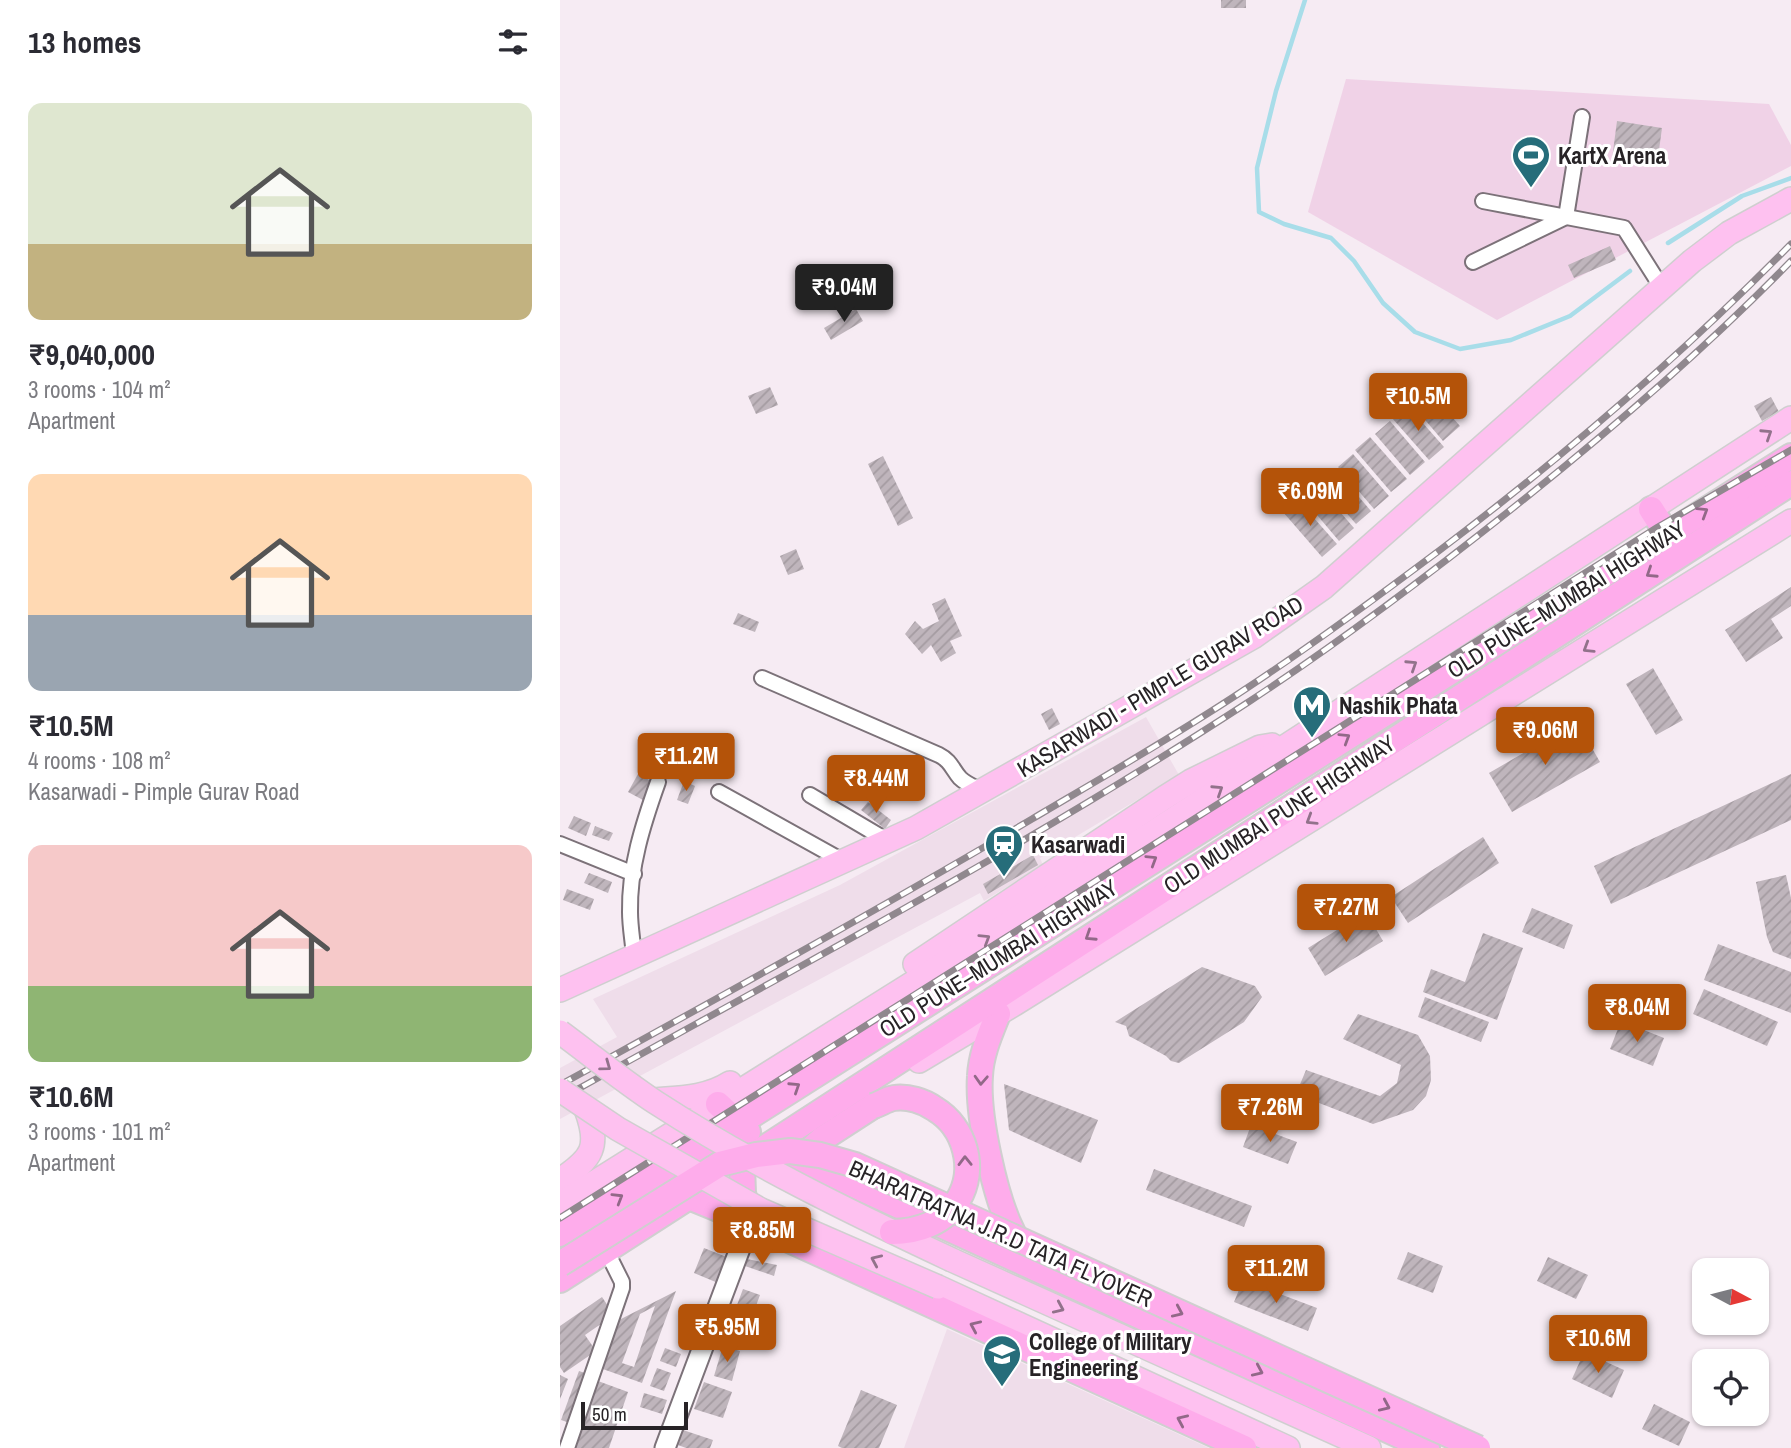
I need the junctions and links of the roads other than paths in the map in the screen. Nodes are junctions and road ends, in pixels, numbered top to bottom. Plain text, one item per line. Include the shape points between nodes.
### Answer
1 (1582, 117) dead end
2 (1791, 199) edge
3 (1483, 201) dead end
4 (1566, 217) junction
5 (1473, 262) dead end
6 (1662, 288) junction
7 (1791, 418) edge
8 (1791, 456) edge
9 (1791, 483) edge
10 (1650, 509) junction
11 (1791, 521) edge
12 (1667, 534) junction
13 (762, 678) dead end
14 (1293, 742) junction
15 (658, 782) dead end
16 (982, 791) junction
17 (719, 792) dead end
18 (810, 795) dead end
19 (888, 841) junction
20 (560, 844) edge
21 (843, 862) junction
22 (634, 874) junction
23 (634, 957) junction
24 (562, 985) edge
25 (998, 1014) junction
26 (560, 1032) edge
27 (560, 1090) edge
28 (653, 1100) junction
29 (718, 1104) junction
30 (586, 1109) junction
31 (742, 1127) junction
32 (793, 1128) junction
33 (822, 1139) junction
34 (766, 1146) junction
35 (799, 1160) junction
36 (742, 1162) junction
37 (560, 1180) edge
38 (690, 1197) junction
39 (560, 1204) edge
40 (750, 1222) junction
41 (892, 1232) junction
42 (560, 1234) edge
43 (606, 1250) junction
44 (560, 1264) edge
45 (560, 1280) edge
46 (1061, 1282) junction
47 (567, 1448) edge
48 (665, 1448) edge
49 (1244, 1448) edge
50 (1288, 1448) edge
51 (1369, 1448) edge
52 (1427, 1448) edge
53 (1478, 1448) edge

1 - 4 street
2 - 6 main road, KASARWADI - PIMPLE GURAV ROAD via 1728,233
3 - 4 street
4 - 5 street
4 - 6 street via 1624,228
6 - 16 main road, KASARWADI - PIMPLE GURAV ROAD via 1314,595 1253,636
10 -> 7 main road
12 -> 8 highway, OLD PUNE–MUMBAI HIGHWAY
9 -> 32 highway, OLD MUMBAI PUNE HIGHWAY
10 - 12 highway
14 -> 10 main road
11 -> 25 main road
31 -> 12 highway, OLD PUNE–MUMBAI HIGHWAY via 762,1108
13 - 16 street via 949,760 958,776
14 - 28 main road via 1260,747 1191,781 725,1087 701,1095
29 -> 14 main road
15 - 22 street
16 - 19 main road, KASARWADI - PIMPLE GURAV ROAD
17 - 21 street
18 - 19 street
19 - 21 main road, KASARWADI - PIMPLE GURAV ROAD
20 - 22 street
21 - 23 main road, KASARWADI - PIMPLE GURAV ROAD
22 - 23 street via 630,911
23 - 24 main road, KASARWADI - PIMPLE GURAV ROAD
25 - 32 main road via 848,1103
25 -> 46 highway via 980,1075 980,1111 996,1181 1014,1234
26 -> 28 main road, BHARATRATNA J.R.D TATA FLYOVER, bridge
27 - 30 main road, bridge
28 - 41 main road, BHARATRATNA J.R.D TATA FLYOVER, bridge via 785,1179
29 - 31 highway
29 - 39 main road
30 - 37 main road via 593,1128 592,1149 580,1167
50 -> 30 main road, bridge via 761,1210
31 - 34 highway
31 - 36 highway
42 -> 31 highway, OLD PUNE–MUMBAI HIGHWAY
32 - 33 highway
32 - 34 highway, OLD MUMBAI PUNE HIGHWAY
33 - 35 highway
41 -> 33 highway, bridge via 909,1232 930,1224 958,1200 967,1163 957,1129 928,1104 893,1098
34 - 35 highway
34 - 36 highway, OLD MUMBAI PUNE HIGHWAY
35 - 46 highway
36 - 38 highway, OLD MUMBAI PUNE HIGHWAY
36 - 40 highway
38 - 40 highway
38 - 43 highway, OLD MUMBAI PUNE HIGHWAY
40 - 48 street
49 -> 40 highway
41 -> 51 main road, BHARATRATNA J.R.D TATA FLYOVER, bridge
43 - 45 highway, OLD MUMBAI PUNE HIGHWAY
43 - 47 street via 622,1288
44 -> 53 highway, BHARATRATNA J.R.D TATA FLYOVER, bridge via 720,1164 790,1151 820,1154
46 -> 52 highway

